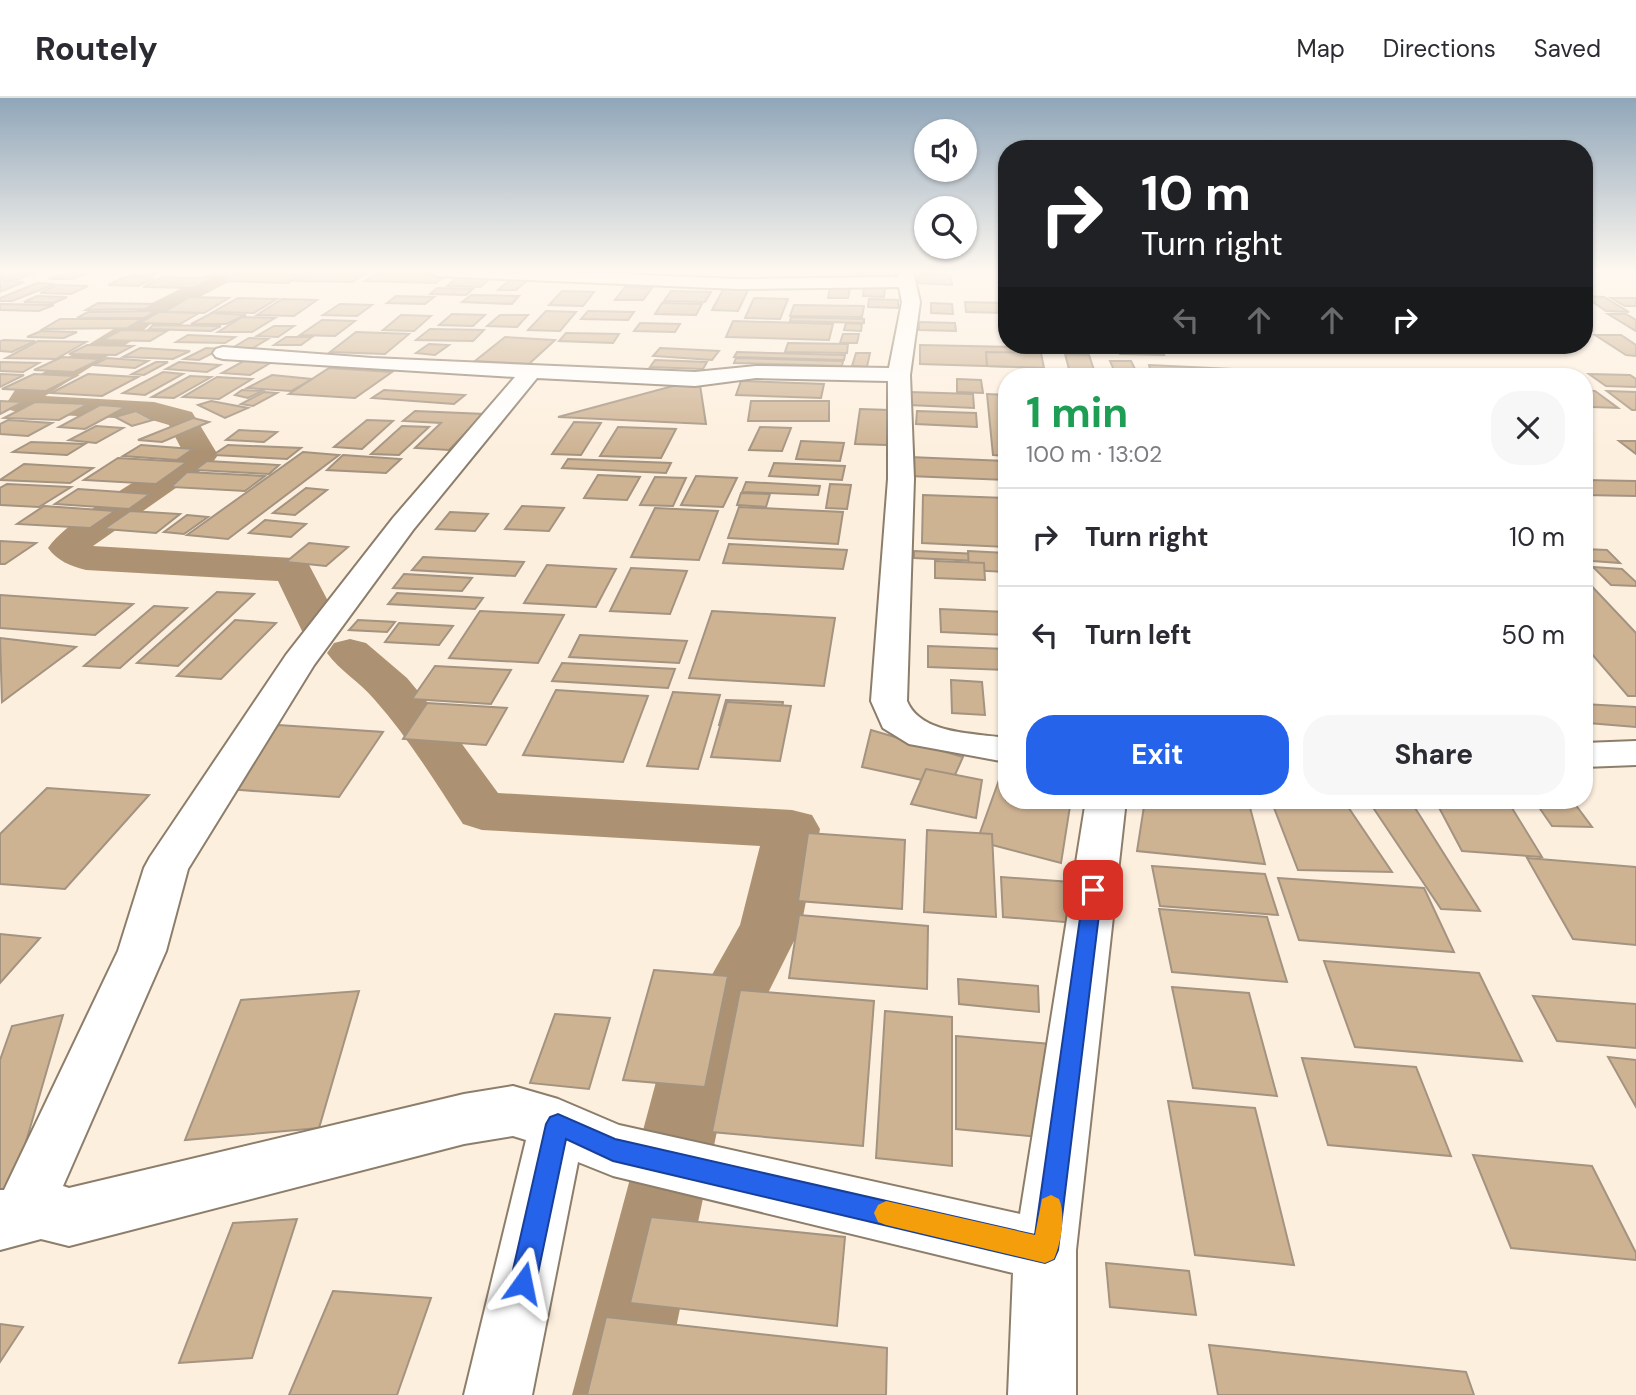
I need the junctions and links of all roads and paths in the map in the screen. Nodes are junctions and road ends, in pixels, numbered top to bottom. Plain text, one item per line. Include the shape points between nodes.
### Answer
1 (906, 332) edge
2 (223, 353) dead end
3 (531, 372) junction
4 (899, 375) junction
5 (998, 749) edge
6 (1636, 752) edge
7 (1593, 754) edge
8 (1105, 809) edge
9 (558, 1124) junction
10 (21, 1215) edge
11 (1045, 1250) junction
12 (498, 1395) edge
13 (1042, 1395) edge

1 - 4 street
2 - 3 street
3 - 4 street via 695,379 756,372
3 - 10 street via 402,524 298,662 166,868 142,951
4 - 5 street via 901,480 888,701 896,720 922,736
6 - 7 street
8 - 11 street
9 - 10 street via 513,1111 464,1119 69,1217
9 - 11 street via 613,1150
9 - 12 street
11 - 13 street

